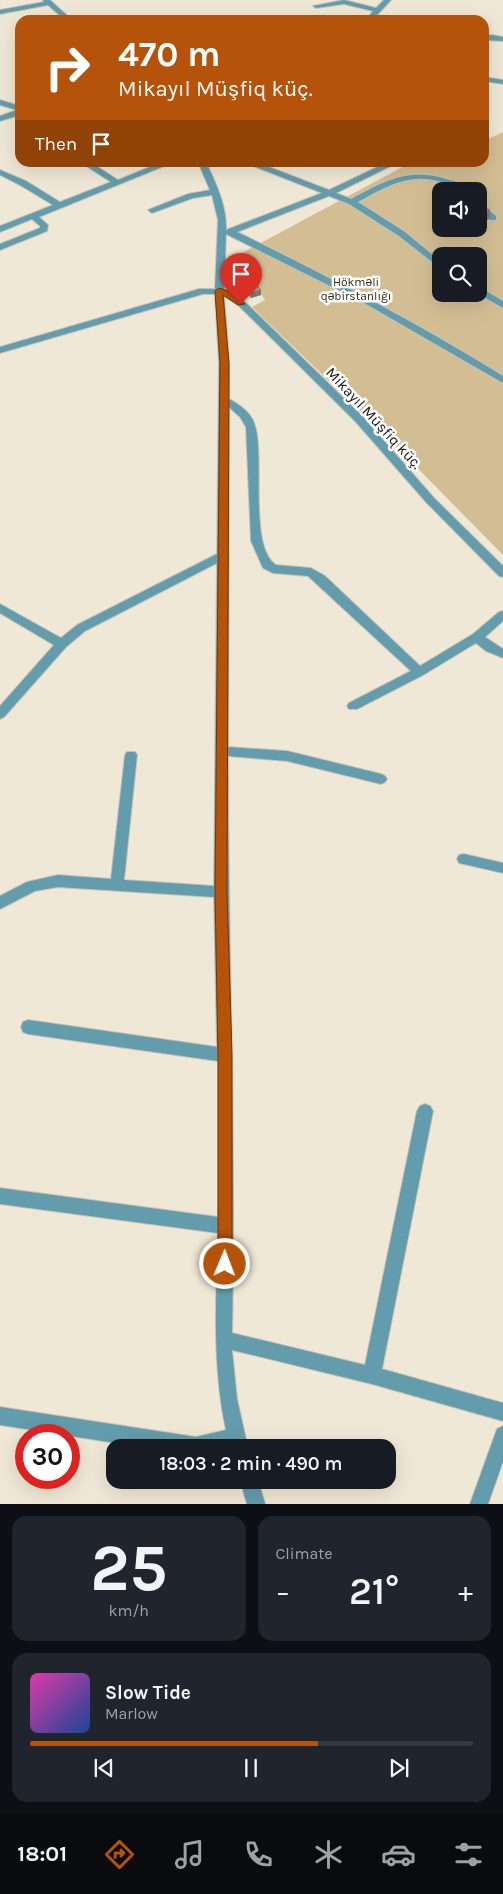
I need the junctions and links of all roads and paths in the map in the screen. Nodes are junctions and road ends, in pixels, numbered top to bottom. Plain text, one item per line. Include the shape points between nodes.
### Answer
1 (388, 0) edge
2 (47, 2) edge
3 (316, 6) dead end
4 (376, 10) junction
5 (0, 12) edge
6 (63, 15) edge
7 (373, 15) edge
8 (489, 37) edge
9 (503, 39) edge
10 (489, 80) edge
11 (503, 82) edge
12 (0, 102) edge
13 (15, 109) edge
14 (15, 113) edge
15 (0, 119) edge
16 (92, 167) edge
17 (156, 167) edge
18 (204, 167) edge
19 (259, 167) edge
20 (384, 167) edge
21 (0, 172) edge
22 (116, 182) junction
23 (451, 182) edge
24 (215, 192) junction
25 (330, 193) junction
26 (352, 202) junction
27 (60, 206) junction
28 (152, 210) dead end
29 (487, 213) edge
30 (32, 216) junction
31 (493, 218) dead end
32 (0, 229) edge
33 (227, 233) junction
34 (0, 247) edge
35 (432, 259) edge
36 (219, 291) junction
37 (487, 295) edge
38 (503, 305) edge
39 (0, 350) edge
40 (503, 380) edge
41 (224, 400) junction
42 (222, 556) junction
43 (503, 573) edge
44 (0, 608) edge
45 (503, 615) edge
46 (477, 637) junction
47 (62, 644) junction
48 (503, 654) edge
49 (419, 672) junction
50 (353, 706) dead end
51 (0, 714) edge
52 (221, 751) junction
53 (131, 755) dead end
54 (381, 779) dead end
55 (464, 859) dead end
56 (503, 868) edge
57 (117, 885) junction
58 (221, 892) junction
59 (0, 903) edge
60 (28, 1027) dead end
61 (225, 1055) junction
62 (425, 1111) dead end
63 (0, 1196) edge
64 (226, 1226) junction
65 (223, 1339) junction
66 (372, 1374) junction
67 (503, 1412) edge
68 (0, 1416) edge
69 (503, 1435) edge
70 (150, 1439) edge
71 (236, 1439) edge
72 (252, 1489) edge
73 (256, 1504) edge
74 (479, 1504) edge

1 - 4 street
2 - 5 street
2 - 6 street
3 - 4 street via 344,2
4 - 7 street
8 - 9 street
10 - 11 street
12 - 13 street
14 - 15 street
16 - 22 street
17 - 22 street
18 - 24 street
19 - 25 street
20 - 25 street
21 - 27 street
22 - 27 street
23 - 26 street via 442,178 407,176 387,182
24 - 28 street via 191,196
24 - 33 street
25 - 26 street
25 - 33 street
26 - 35 street via 402,234
27 - 30 street
29 - 31 street
30 - 32 street
30 - 34 street via 44,225 44,229
33 - 36 street
33 - 40 street via 342,286
36 - 39 street via 202,291
36 - 41 street
36 - 43 street, Mikayıl Müşfiq küç. via 241,304 359,419 430,500
37 - 38 street
41 - 42 street
41 - 49 street via 247,417 252,426 256,540 266,565 282,571 311,572
42 - 47 street via 98,618
42 - 52 street
44 - 47 street
45 - 46 street
46 - 48 street
46 - 49 street
47 - 51 street
49 - 50 street
52 - 54 street via 288,756
52 - 58 street
53 - 57 street
55 - 56 street
57 - 58 street
57 - 59 street via 58,881 32,886
58 - 61 street
60 - 61 street
61 - 64 street
62 - 66 street
63 - 64 street
64 - 65 street
65 - 66 street
65 - 71 street via 228,1399
66 - 67 street
68 - 70 street
69 - 74 street
72 - 73 street

